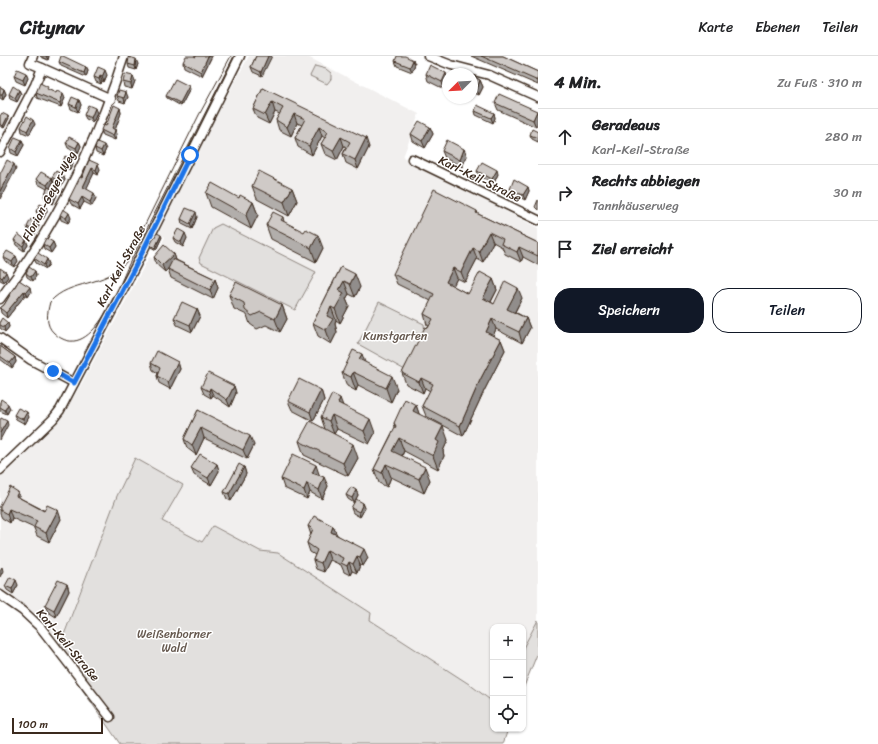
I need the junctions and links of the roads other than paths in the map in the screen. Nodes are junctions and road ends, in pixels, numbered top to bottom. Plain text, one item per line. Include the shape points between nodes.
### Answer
1 (33, 56) edge
2 (124, 56) edge
3 (240, 56) edge
4 (428, 56) edge
5 (42, 68) junction
6 (538, 97) edge
7 (111, 99) junction
8 (0, 152) edge
9 (412, 159) dead end
10 (538, 220) edge
11 (0, 299) edge
12 (0, 338) edge
13 (74, 383) junction
14 (0, 470) edge
15 (0, 595) edge
16 (110, 717) dead end

1 - 5 street via 30,63
2 - 7 street, Florian-Geyer-Weg
3 - 13 street, Karl-Keil-Straße
4 - 6 street via 450,65 489,75
5 - 7 street
5 - 8 street
7 - 11 street, Florian-Geyer-Weg via 67,192 24,268
9 - 10 street, Karl-Keil-Straße
12 - 13 street via 31,360
13 - 14 street, Karl-Keil-Straße via 53,419
15 - 16 street, Karl-Keil-Straße via 41,628

